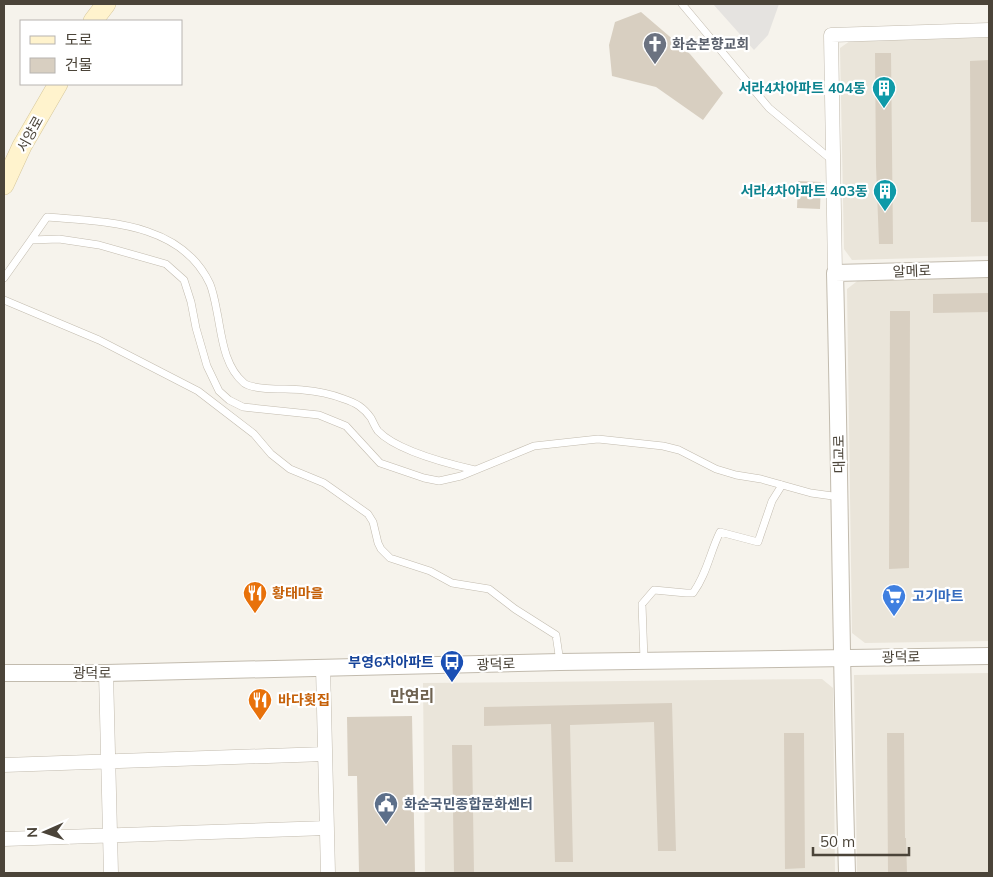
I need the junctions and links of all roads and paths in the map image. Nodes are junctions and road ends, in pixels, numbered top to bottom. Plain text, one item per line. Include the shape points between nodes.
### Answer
1 (106, 4) edge
2 (682, 4) edge
3 (94, 20) edge
4 (989, 30) edge
5 (57, 85) edge
6 (833, 162) junction
7 (4, 186) edge
8 (31, 240) junction
9 (989, 269) edge
10 (835, 274) junction
11 (4, 278) edge
12 (4, 300) edge
13 (476, 470) junction
14 (782, 485) junction
15 (840, 498) junction
16 (989, 656) edge
17 (841, 658) junction
18 (644, 661) junction
19 (560, 662) junction
20 (323, 667) junction
21 (4, 673) edge
22 (106, 673) junction
23 (325, 754) junction
24 (108, 762) junction
25 (4, 765) edge
26 (327, 828) junction
27 (110, 836) junction
28 (4, 839) edge
29 (111, 873) edge
30 (328, 873) edge
31 (847, 873) edge

1 - 3 main road
2 - 6 lane via 769,108
4 - 6 street, 대교로 via 831,35
5 - 7 main road, 서양로 via 22,146
6 - 10 street, 대교로
8 - 11 lane
8 - 13 lane via 99,244 166,264 184,280 207,366 219,390 229,400 244,407 319,416 337,422 346,426 380,464 424,478 439,481
8 - 13 lane via 47,217 128,225 152,233 184,250 210,285 224,350 245,384 305,390 342,398 360,405 378,430 394,441 445,463
9 - 10 street, 알메로
10 - 15 street, 대교로
12 - 19 lane via 99,340 198,391 254,434 285,466 324,483 368,514 378,544 390,558 430,571 452,583 489,589 556,635
13 - 14 lane via 534,446 598,439 664,446 716,469
14 - 15 lane
14 - 18 lane via 772,501 758,542 720,532 704,576 693,592 654,590 649,595 642,604
15 - 17 street, 대교로
16 - 17 street, 광덕로
17 - 18 street, 광덕로
17 - 31 street, 대교로
18 - 19 street, 광덕로
19 - 20 street, 광덕로
20 - 22 street, 광덕로
20 - 23 street
21 - 22 street, 광덕로
22 - 24 street
23 - 24 street
23 - 26 street
24 - 25 street
24 - 27 street
26 - 27 street
26 - 30 street
27 - 28 street
27 - 29 street

